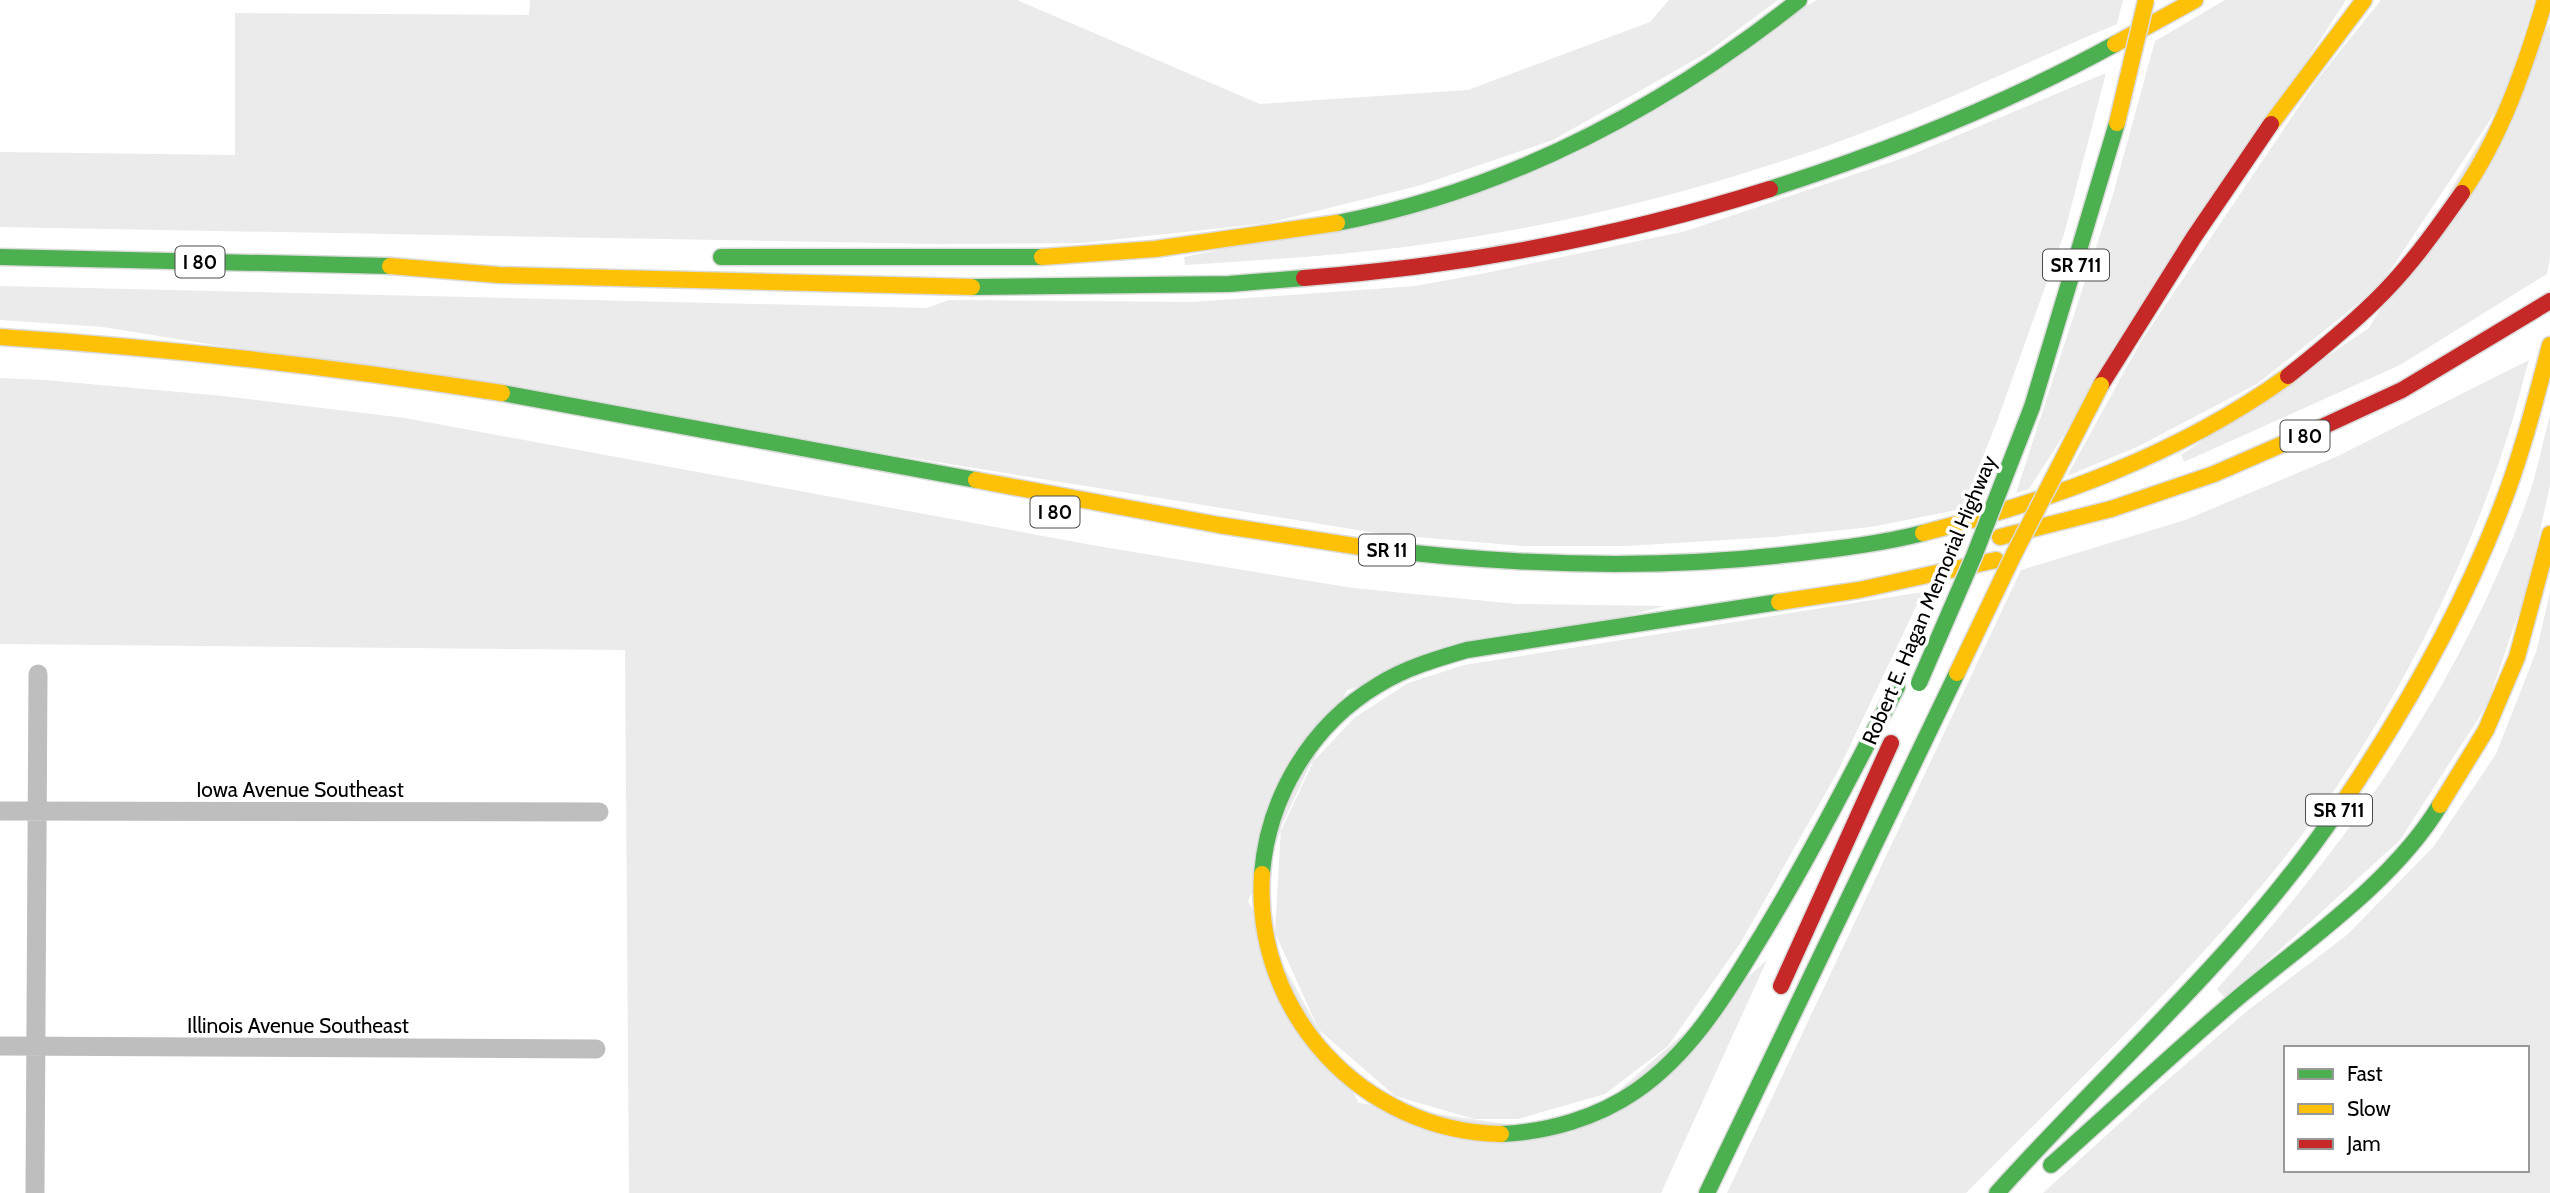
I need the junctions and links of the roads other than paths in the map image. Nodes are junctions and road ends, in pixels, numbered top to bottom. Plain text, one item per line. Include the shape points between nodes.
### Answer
1 (1799, 0) edge
2 (2146, 0) edge
3 (2195, 0) edge
4 (2364, 0) edge
5 (2545, 0) edge
6 (0, 257) edge
7 (711, 257) dead end
8 (488, 259) dead end
9 (400, 267) junction
10 (2550, 301) edge
11 (2550, 307) edge
12 (0, 337) edge
13 (2550, 345) edge
14 (2491, 347) junction
15 (2415, 401) dead end
16 (2393, 412) dead end
17 (2229, 485) dead end
18 (2205, 494) dead end
19 (2550, 534) edge
20 (1188, 536) dead end
21 (1214, 540) dead end
22 (1960, 545) dead end
23 (2035, 550) dead end
24 (1974, 556) junction
25 (1828, 566) dead end
26 (1601, 580) dead end
27 (1940, 592) dead end
28 (38, 674) dead end
29 (1900, 681) dead end
30 (1916, 689) dead end
31 (1898, 729) dead end
32 (0, 811) edge
33 (37, 811) junction
34 (599, 812) dead end
35 (1772, 1006) dead end
36 (0, 1046) edge
37 (36, 1046) junction
38 (596, 1049) dead end
39 (2040, 1175) dead end
40 (35, 1193) edge
41 (1707, 1193) edge
42 (1997, 1193) edge

1 - 7 highway via 1759,34 1678,88 1576,144 1483,182 1399,209 1316,228 1060,257
2 - 24 highway, Robert E. Hagan Memorial Highway / SR 711, bridge via 2117,122 2032,407
3 - 9 highway, I 80 via 2058,75 1838,167 1615,233 1426,267 1229,284 1028,288 499,275
4 - 41 highway, bridge via 2232,177 2101,384 2014,554
5 - 12 highway, SR 11 via 2505,115 2441,224 2401,276 2311,360 2204,428 2076,488 1961,524 1854,546 1679,563 1559,563 1410,553 1234,527 388,376 148,348
6 - 9 highway, I 80
8 - 9 highway
10 - 14 highway, I 80
11 - 14 highway
13 - 42 highway, SR 711 via 2509,485 2480,561 2418,687 2364,774 2307,855 2223,955
14 - 22 highway, I 80 via 2306,436 2214,474 2046,527
15 - 16 highway
17 - 18 highway
19 - 39 highway via 2517,657 2486,730 2413,842 2365,892 2231,1004
20 - 21 highway
23 - 29 highway via 1859,590 1467,650 1367,691 1322,731 1305,753 1268,821 1261,861 1261,928 1283,995 1320,1051 1348,1078 1377,1099 1445,1129 1486,1135 1527,1133 1586,1118 1615,1104 1665,1067 1728,990 1784,902
24 - 27 highway
24 - 30 highway, Robert E. Hagan Memorial Highway / SR 711, bridge
25 - 26 highway
28 - 33 street
31 - 35 highway, Robert E. Hagan Memorial Highway
32 - 33 street, Iowa Avenue Southeast
33 - 34 street, Iowa Avenue Southeast
33 - 37 street
36 - 37 street, Illinois Avenue Southeast
37 - 38 street, Illinois Avenue Southeast
37 - 40 street

